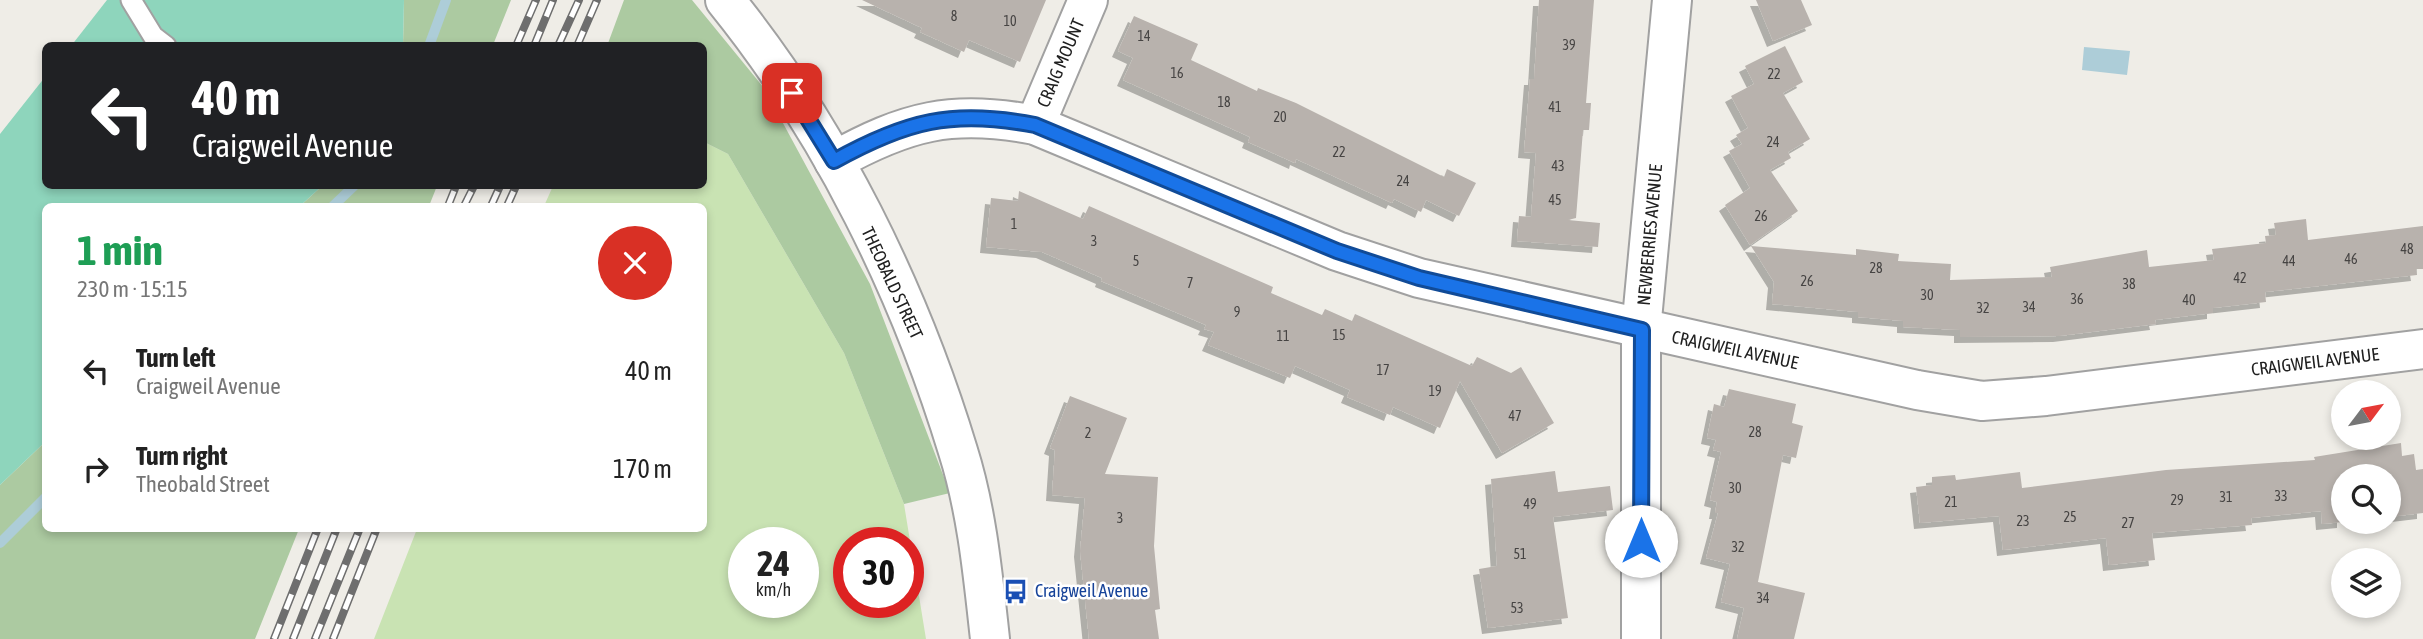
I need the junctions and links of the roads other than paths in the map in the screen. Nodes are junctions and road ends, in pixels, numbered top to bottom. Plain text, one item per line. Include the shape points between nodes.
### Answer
1 (131, 0) edge
2 (725, 0) edge
3 (1088, 0) edge
4 (1672, 0) edge
5 (161, 42) edge
6 (1035, 125) junction
7 (834, 161) junction
8 (1642, 330) junction
9 (2423, 349) edge
10 (990, 639) edge
11 (1641, 639) edge

1 - 5 lane
2 - 7 street, THEOBALD STREET via 764,48
3 - 6 street, CRAIG MOUNT
4 - 8 street, NEWBERRIES AVENUE
6 - 7 street, CRAIGWEIL AVENUE via 994,117 948,118 898,128
6 - 8 street, CRAIGWEIL AVENUE via 1360,258 1480,294
7 - 10 street, THEOBALD STREET via 907,309 959,452 981,559
8 - 9 street, CRAIGWEIL AVENUE via 1982,401
8 - 11 street, NEWBERRIES AVENUE

